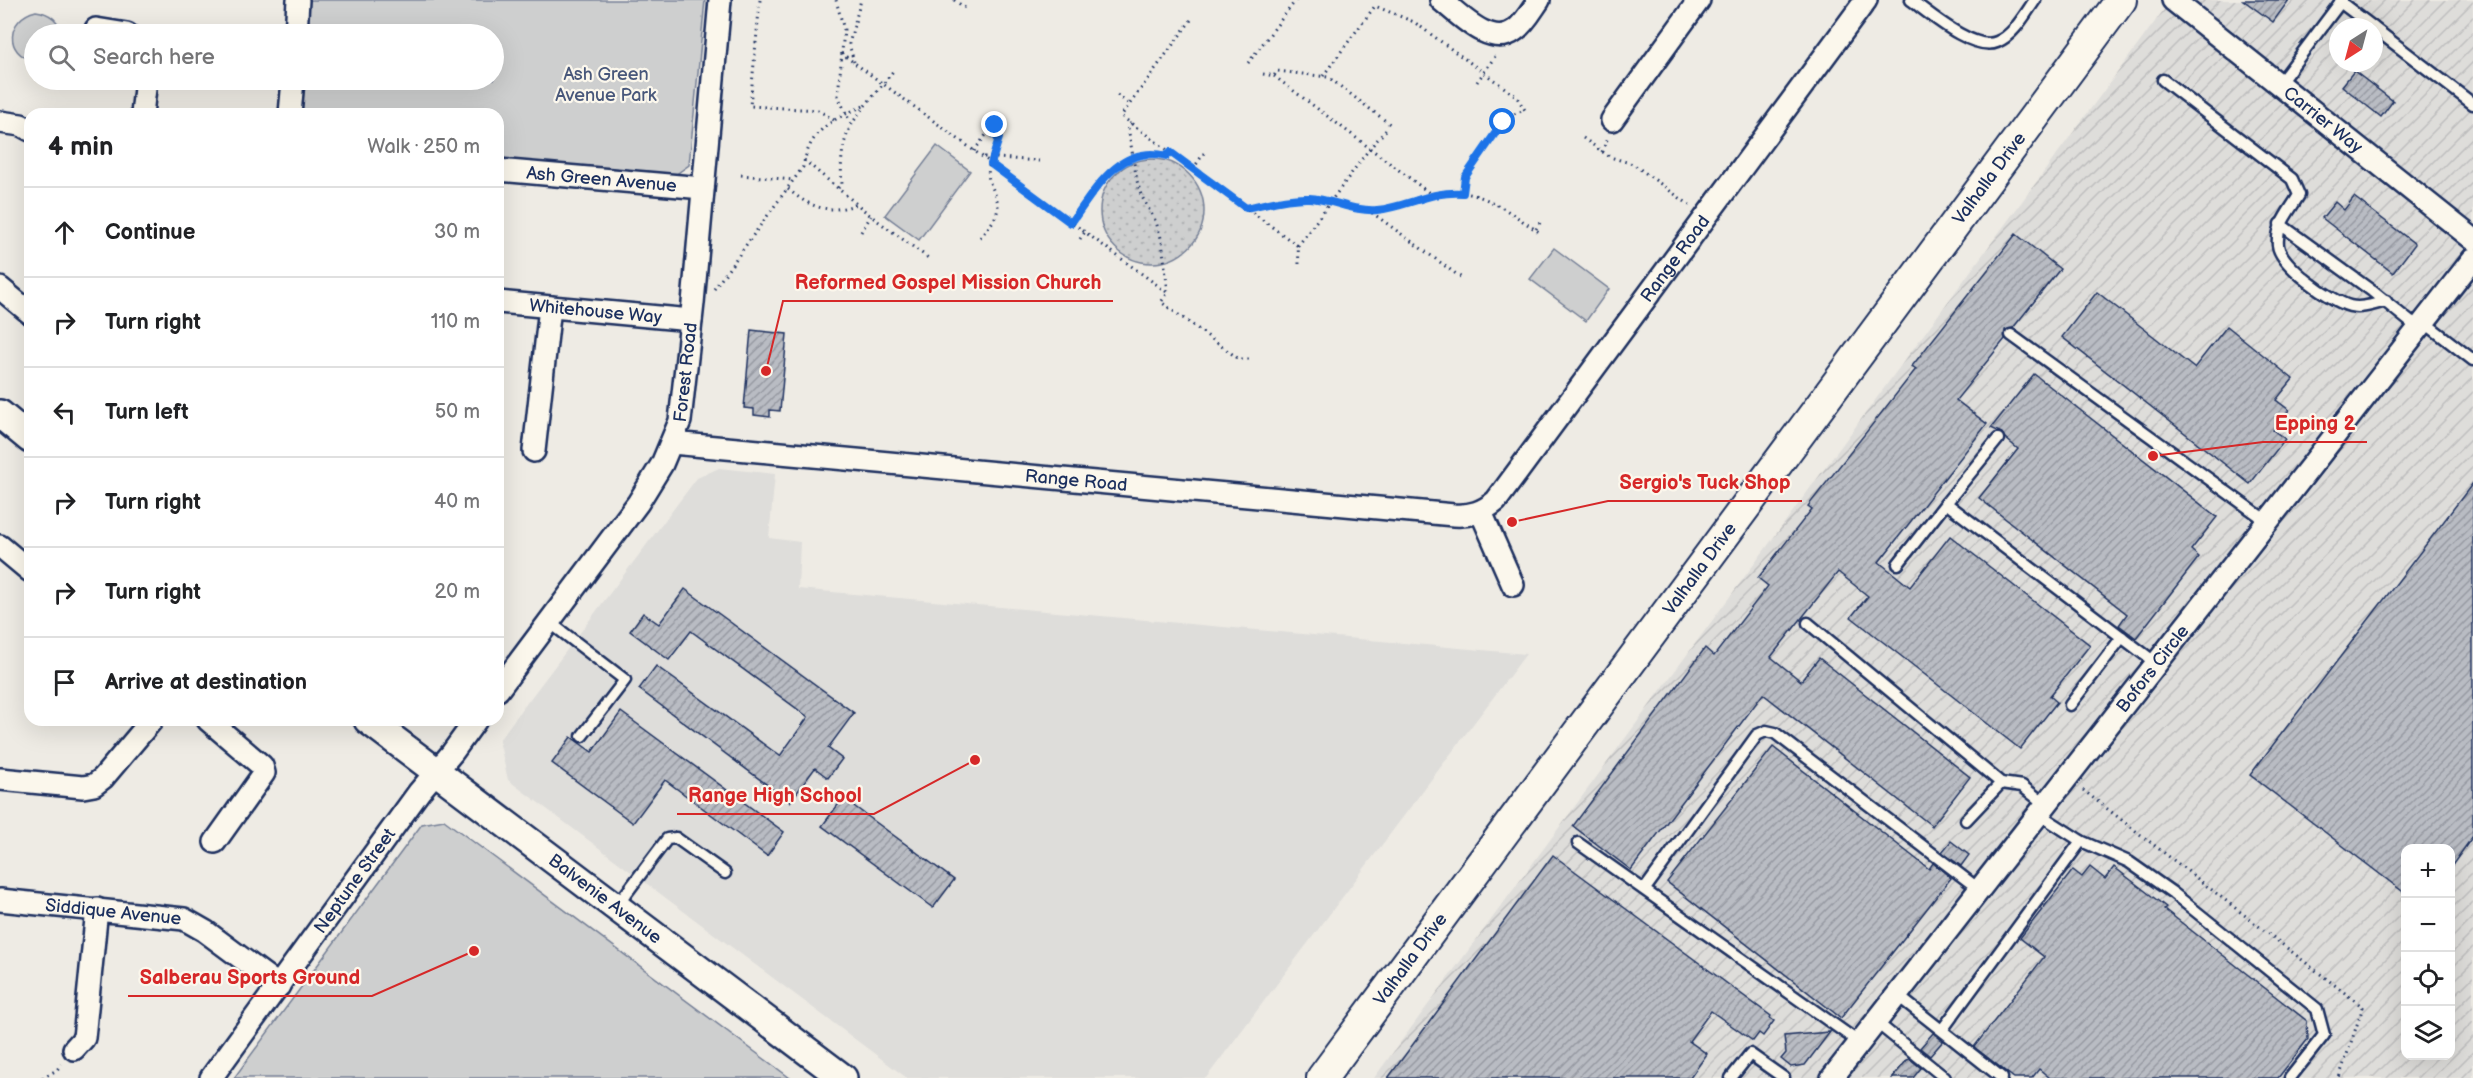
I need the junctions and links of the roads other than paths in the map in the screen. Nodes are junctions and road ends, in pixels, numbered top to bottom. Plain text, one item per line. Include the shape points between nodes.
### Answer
1 (298, 0) edge
2 (720, 0) edge
3 (1441, 0) edge
4 (1539, 0) edge
5 (1699, 0) edge
6 (1866, 0) edge
7 (1911, 0) edge
8 (2035, 0) edge
9 (2121, 0) edge
10 (2173, 0) edge
11 (2341, 1) edge
12 (1923, 4) edge
13 (2362, 18) edge
14 (297, 24) edge
15 (2383, 35) edge
16 (2163, 80) dead end
17 (2279, 84) junction
18 (145, 90) edge
19 (292, 90) edge
20 (2473, 104) edge
21 (143, 108) edge
22 (291, 108) edge
23 (1611, 120) dead end
24 (0, 122) edge
25 (24, 127) edge
26 (504, 171) edge
27 (703, 188) junction
28 (2280, 224) junction
29 (2473, 239) edge
30 (2473, 260) edge
31 (0, 288) edge
32 (2386, 301) junction
33 (504, 304) edge
34 (24, 308) edge
35 (550, 308) junction
36 (691, 320) junction
37 (2422, 325) junction
38 (2011, 335) dead end
39 (2473, 360) edge
40 (0, 414) edge
41 (24, 434) edge
42 (1998, 439) dead end
43 (672, 443) junction
44 (534, 451) dead end
45 (1946, 503) junction
46 (1481, 512) junction
47 (2268, 522) junction
48 (0, 546) edge
49 (1898, 564) dead end
50 (24, 566) edge
51 (1513, 585) dead end
52 (548, 621) junction
53 (1808, 623) dead end
54 (2122, 637) junction
55 (2157, 664) junction
56 (504, 682) edge
57 (2070, 705) dead end
58 (147, 726) edge
59 (215, 726) edge
60 (376, 726) edge
61 (471, 726) edge
62 (582, 736) dead end
63 (435, 772) junction
64 (0, 779) edge
65 (2001, 783) junction
66 (2043, 810) junction
67 (1966, 820) dead end
68 (2081, 841) junction
69 (215, 842) dead end
70 (1578, 843) dead end
71 (724, 873) dead end
72 (1645, 889) junction
73 (1980, 890) junction
74 (0, 900) edge
75 (616, 907) junction
76 (97, 909) junction
77 (279, 986) junction
78 (1898, 995) junction
79 (1876, 1022) junction
80 (1942, 1030) junction
81 (1860, 1043) junction
82 (74, 1049) dead end
83 (211, 1078) edge
84 (843, 1078) edge
85 (1322, 1078) edge
86 (1731, 1078) edge
87 (1784, 1078) edge
88 (1832, 1078) edge
89 (1945, 1078) edge
90 (2002, 1078) edge
91 (2290, 1078) edge

1 - 14 street
2 - 27 street, Forest Road
3 - 4 street via 1484,32 1500,36 1515,30
5 - 23 street
6 - 46 street, Range Road via 1496,501
7 - 12 lane
8 - 12 lane via 2012,31 1997,42 1984,44 1958,33
9 - 85 main road, Valhalla Drive
10 - 17 street, Carrier Way
11 - 13 lane
11 - 17 lane
15 - 20 lane
16 - 28 lane via 2292,179 2299,195
17 - 29 street, Carrier Way
18 - 21 street
19 - 22 street
24 - 25 street
26 - 27 street, Ash Green Avenue
27 - 36 street, Forest Road
28 - 32 lane
28 - 32 lane via 2278,246 2299,274 2349,306 2365,307
30 - 37 street, Bofors Circle
31 - 34 street
32 - 37 lane
33 - 35 street, Whitehouse Way
35 - 36 street, Whitehouse Way
35 - 44 street
36 - 43 street, Forest Road via 682,412
37 - 39 lane
37 - 47 street, Bofors Circle
38 - 47 lane
40 - 41 street
42 - 45 lane
43 - 46 street, Range Road via 1454,515
43 - 52 street, Forest Road via 638,502
45 - 49 lane
45 - 54 lane
46 - 51 street
47 - 55 street, Bofors Circle
48 - 50 street
52 - 56 street, Forest Road
52 - 62 lane via 625,680
53 - 65 lane
54 - 55 lane
54 - 57 lane
55 - 66 street, Bofors Circle
58 - 64 street via 94,785
59 - 69 street via 262,766 264,773
60 - 63 street, Balvenie Avenue
61 - 63 street
63 - 75 street, Balvenie Avenue
63 - 77 street, Neptune Street
65 - 66 lane via 2022,786
65 - 67 lane
66 - 68 lane
66 - 73 street, Bofors Circle
68 - 80 lane
68 - 91 lane via 2129,862 2173,893 2317,1009 2324,1035
70 - 72 lane
71 - 75 lane via 676,837 667,839
72 - 73 lane via 1757,735 1766,731 1775,733
72 - 81 lane
73 - 78 street, Bofors Circle
74 - 76 street, Siddique Avenue
75 - 84 street, Balvenie Avenue
76 - 77 street, Siddique Avenue via 184,919
76 - 82 street via 84,1038
77 - 83 street, Neptune Street
78 - 79 street, Bofors Circle
78 - 80 lane
79 - 81 street, Bofors Circle
79 - 89 lane
80 - 90 lane
81 - 88 street, Bofors Circle
86 - 87 lane via 1750,1054

